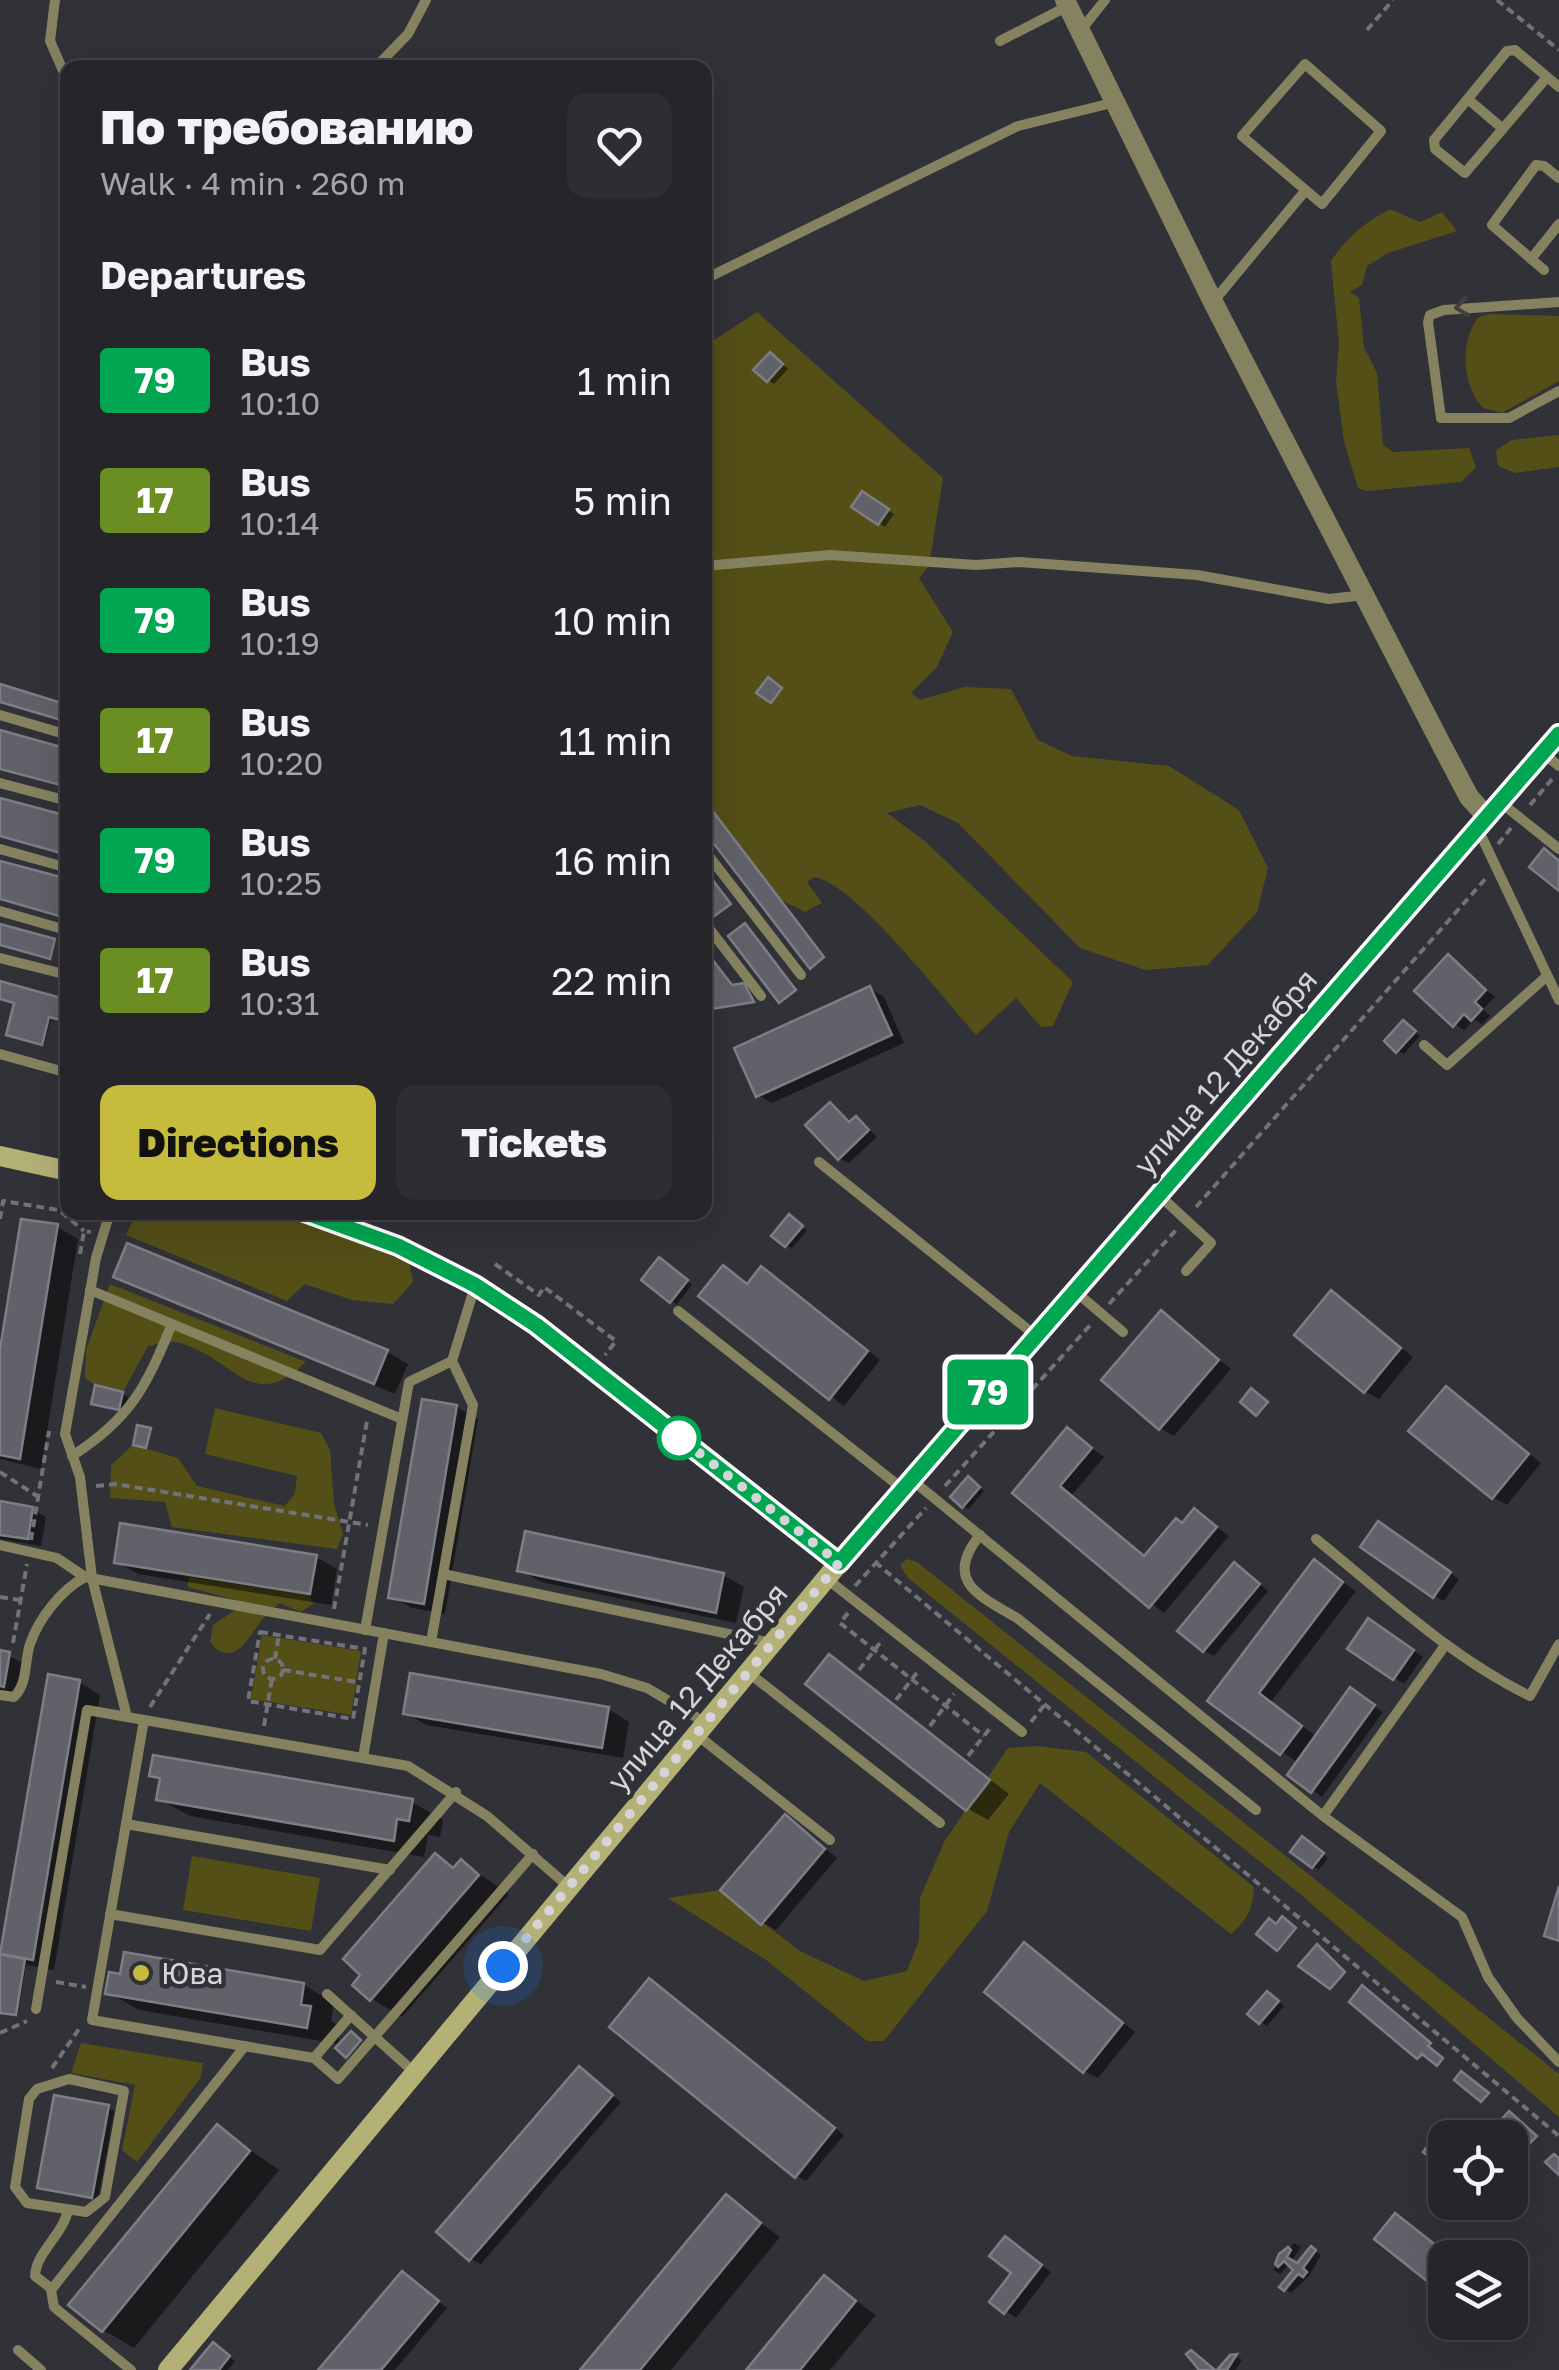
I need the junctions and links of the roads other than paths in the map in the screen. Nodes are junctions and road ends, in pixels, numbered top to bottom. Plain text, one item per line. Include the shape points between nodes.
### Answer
1 (55, 0) edge
2 (426, 0) edge
3 (1106, 0) edge
4 (1067, 3) edge
5 (1080, 31) junction
6 (1000, 41) dead end
7 (383, 60) edge
8 (60, 64) edge
9 (1547, 78) junction
10 (1559, 87) edge
11 (1468, 100) junction
12 (1116, 102) junction
13 (1504, 129) junction
14 (1559, 178) edge
15 (1305, 191) junction
16 (1559, 224) edge
17 (1531, 260) junction
18 (1544, 270) dead end
19 (712, 276) edge
20 (1213, 302) junction
21 (1559, 302) edge
22 (1559, 391) edge
23 (712, 565) edge
24 (1366, 595) junction
25 (0, 715) edge
26 (60, 733) edge
27 (1559, 734) edge
28 (1551, 760) edge
29 (0, 783) edge
30 (60, 799) edge
31 (1488, 816) junction
32 (0, 849) edge
33 (1559, 849) edge
34 (712, 859) edge
35 (60, 866) edge
36 (0, 912) edge
37 (60, 931) edge
38 (712, 932) edge
39 (0, 958) edge
40 (60, 973) edge
41 (800, 975) dead end
42 (1547, 976) junction
43 (761, 996) dead end
44 (1559, 1000) edge
45 (1424, 1046) dead end
46 (0, 1054) edge
47 (60, 1071) edge
48 (0, 1156) edge
49 (820, 1162) dead end
50 (60, 1169) edge
51 (1158, 1194) junction
52 (107, 1220) edge
53 (326, 1220) edge
54 (1186, 1271) dead end
55 (475, 1285) junction
56 (90, 1290) junction
57 (1076, 1292) junction
58 (678, 1311) dead end
59 (172, 1324) junction
60 (1123, 1332) dead end
61 (1037, 1336) junction
62 (452, 1361) junction
63 (402, 1418) junction
64 (72, 1456) junction
65 (908, 1485) junction
66 (980, 1535) junction
67 (1316, 1539) dead end
68 (0, 1546) edge
69 (833, 1571) junction
70 (443, 1574) junction
71 (88, 1578) junction
72 (366, 1630) junction
73 (384, 1633) junction
74 (431, 1642) junction
75 (772, 1643) junction
76 (1446, 1644) junction
77 (1559, 1644) edge
78 (749, 1674) junction
79 (0, 1695) edge
80 (127, 1717) junction
81 (144, 1720) junction
82 (701, 1729) junction
83 (1022, 1732) road end
84 (362, 1758) junction
85 (456, 1792) junction
86 (1256, 1810) dead end
87 (1324, 1816) junction
88 (126, 1824) junction
89 (940, 1824) dead end
90 (830, 1840) dead end
91 (533, 1854) junction
92 (390, 1870) junction
93 (569, 1887) junction
94 (110, 1914) junction
95 (328, 1994) dead end
96 (36, 2008) road end
97 (351, 2015) junction
98 (376, 2036) junction
99 (245, 2046) junction
100 (314, 2058) junction
101 (1559, 2062) edge
102 (415, 2073) junction
103 (68, 2210) junction
104 (52, 2289) junction
105 (18, 2350) dead end
106 (41, 2370) edge
107 (131, 2370) edge
108 (168, 2370) edge

1 - 8 lane via 50,41
2 - 7 lane via 408,34
3 - 5 lane
4 - 5 street
4 - 6 lane
5 - 12 street
9 - 10 lane
9 - 11 lane via 1511,49
9 - 13 lane
11 - 13 lane
11 - 13 lane via 1434,140 1461,172
12 - 19 lane via 1018,126
12 - 20 street
14 - 17 lane via 1536,165 1492,225
15 - 15 lane via 1324,202 1381,131 1305,64 1242,136
15 - 20 lane
16 - 17 lane
17 - 18 lane
20 - 24 street
21 -> 22 lane via 1444,310 1428,322 1441,418 1508,418
23 - 24 lane via 830,555 1019,562 1198,575 1329,599
24 - 31 street via 1468,797
25 - 26 lane
27 - 28 main road, улица 12 Декабря
28 - 31 main road, улица 12 Декабря
29 - 30 lane
31 - 33 lane
31 - 42 lane via 1494,869
31 - 51 main road, улица 12 Декабря
32 - 35 lane
34 - 41 lane
36 - 37 lane
38 - 43 lane
39 - 40 lane
42 - 44 lane
42 - 45 lane via 1448,1065
46 - 47 lane
48 - 50 main road
49 - 61 lane
51 - 54 lane via 1212,1243
51 - 57 main road, улица 12 Декабря
52 - 56 lane
53 - 55 main road
55 - 62 lane
55 - 69 main road via 536,1325
56 - 59 lane
56 - 64 lane via 65,1434
57 - 60 lane
57 - 61 main road, улица 12 Декабря
58 - 65 lane
59 - 63 lane
59 - 64 lane via 127,1415
61 - 65 main road, улица 12 Декабря
62 - 63 lane via 409,1382
62 - 70 lane via 473,1404
63 - 72 lane
64 - 71 lane via 82,1489
65 - 66 lane
65 - 69 main road, улица 12 Декабря
66 - 86 lane via 964,1565 974,1591 1017,1618
66 - 87 lane
67 - 76 lane
68 - 71 lane via 57,1558
69 - 75 main road, улица 12 Декабря
69 - 83 lane via 852,1599
70 - 74 lane
70 - 75 lane
71 - 72 lane
71 - 79 lane via 65,1590 30,1643 22,1689 14,1697
71 - 80 lane
72 - 73 lane
73 - 74 lane
73 - 84 lane
74 - 82 lane via 648,1688
75 - 78 main road, улица 12 Декабря
76 - 77 lane via 1530,1696
76 - 87 lane
78 - 82 main road, улица 12 Декабря
78 - 89 lane
80 - 81 lane
80 - 96 lane via 87,1710
81 - 84 lane
81 - 88 lane
82 - 90 lane
82 - 93 main road, улица 12 Декабря
84 - 85 lane via 408,1766
85 - 91 lane
85 - 92 lane
87 - 101 lane via 1462,1917 1488,1977
88 - 92 lane
88 - 94 lane
91 - 93 lane
91 - 98 lane
92 - 94 lane via 320,1950
93 - 102 main road, улица 12 Декабря
94 - 99 lane via 92,2020
95 - 97 lane
97 - 98 lane
97 - 100 lane
98 - 100 lane via 338,2079
98 - 102 lane
99 - 100 lane
99 - 104 lane
102 - 108 main road, улица 12 Декабря
103 - 103 lane via 86,2212 105,2197 124,2091 69,2079 47,2084 29,2099 15,2187 28,2203
103 - 104 lane via 64,2228 36,2265 36,2276
104 - 107 lane via 54,2307
105 - 106 lane

